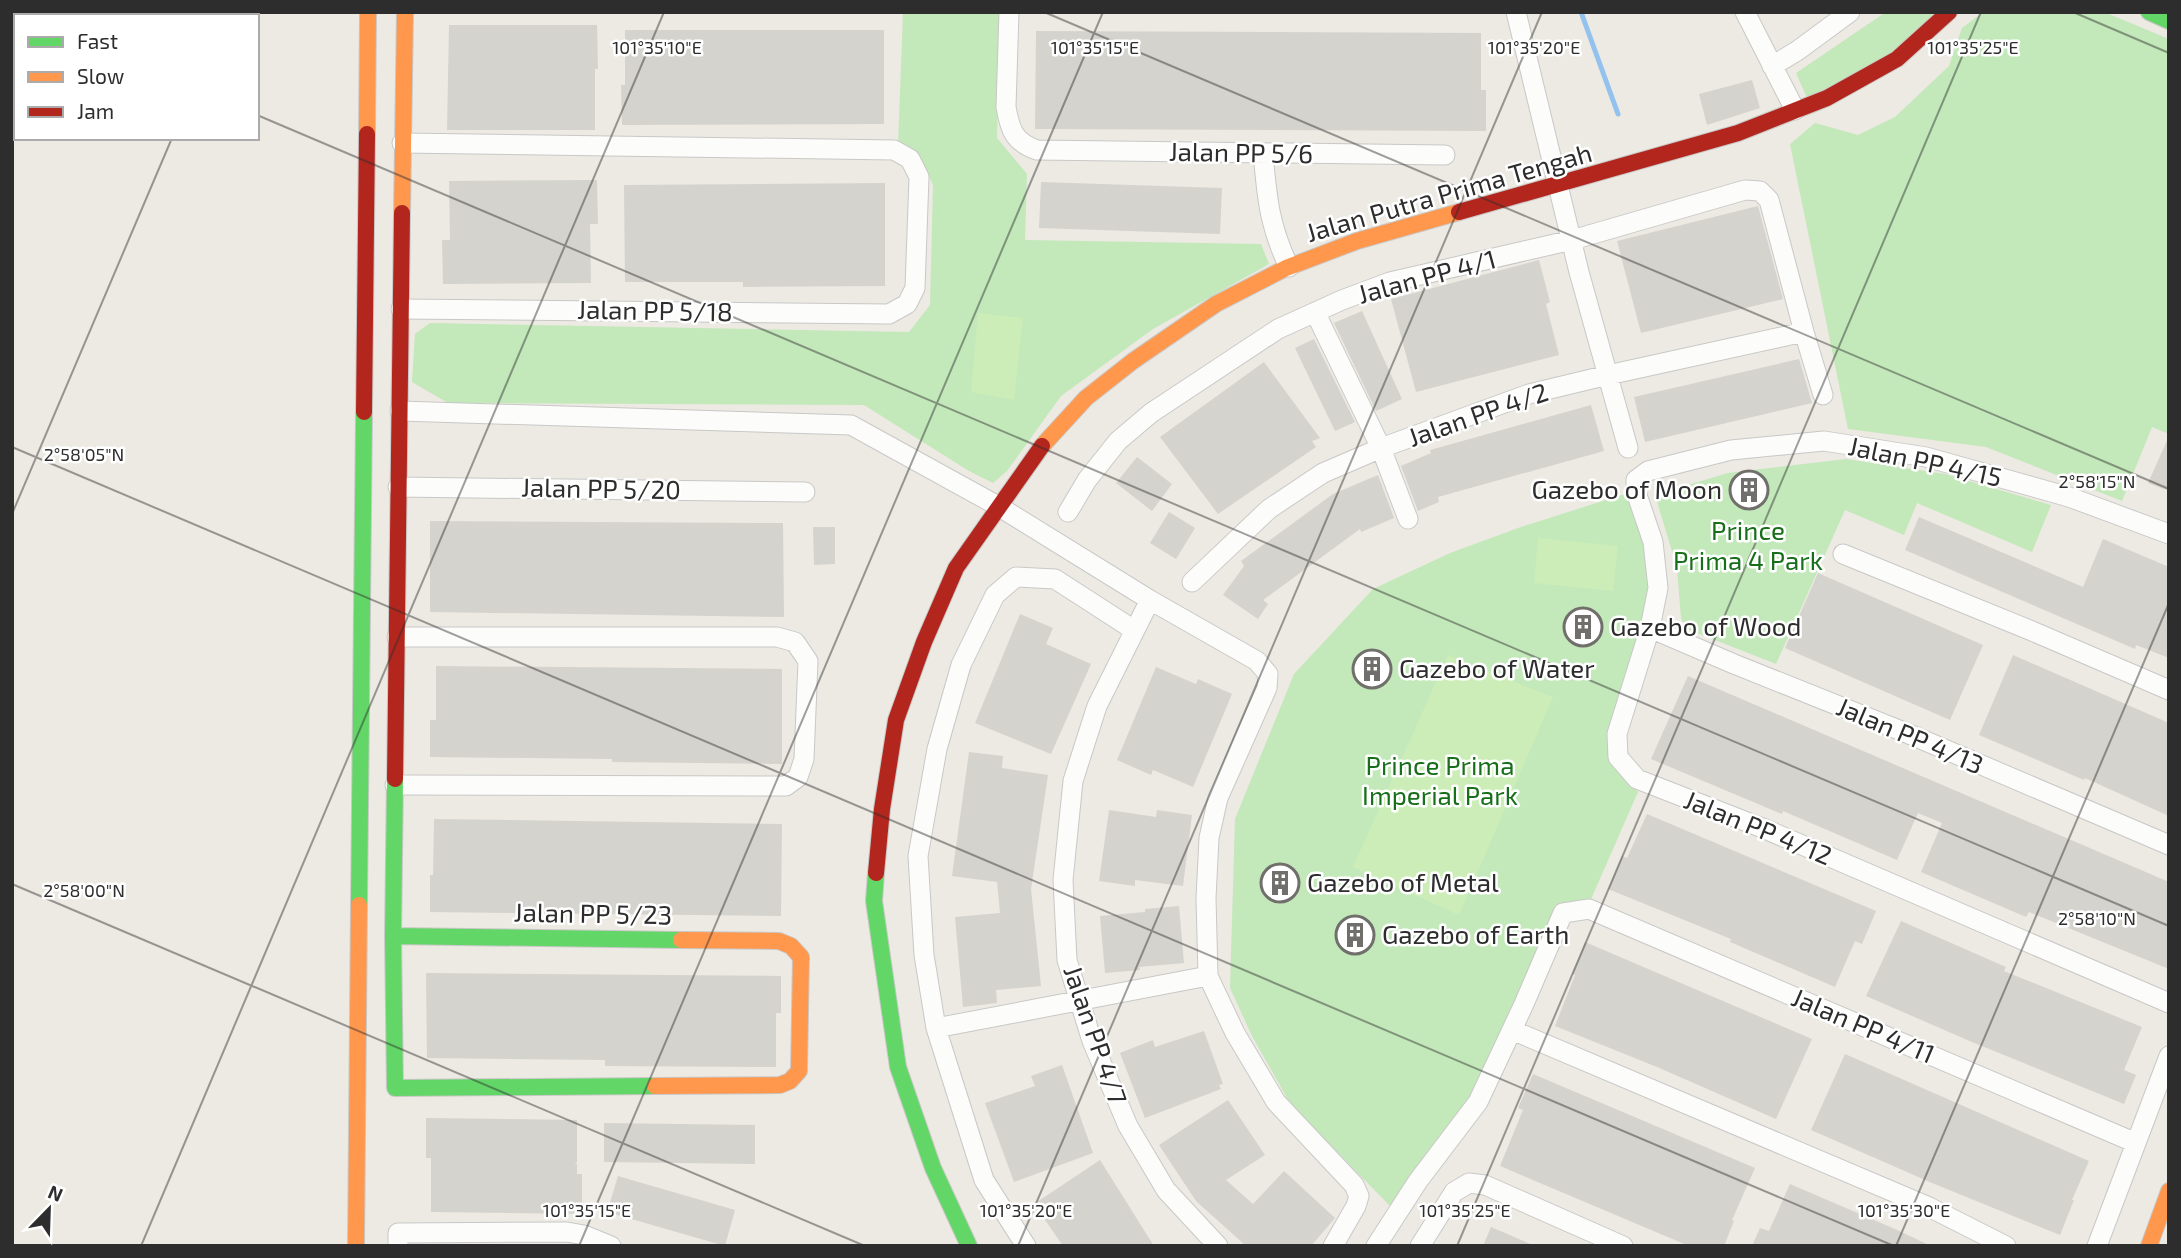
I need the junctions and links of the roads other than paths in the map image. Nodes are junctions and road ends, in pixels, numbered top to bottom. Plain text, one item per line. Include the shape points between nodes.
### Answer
1 (368, 12) edge
2 (405, 12) edge
3 (1009, 12) edge
4 (1516, 12) edge
5 (1745, 12) edge
6 (1850, 12) edge
7 (1949, 12) edge
8 (2149, 12) edge
9 (2169, 21) edge
10 (1772, 66) junction
11 (1795, 110) junction
12 (402, 143) junction
13 (1263, 153) junction
14 (1445, 155) dead end
15 (1559, 185) junction
16 (1572, 240) junction
17 (1289, 267) junction
18 (401, 309) junction
19 (1315, 312) junction
20 (1804, 332) junction
21 (1608, 375) junction
22 (1823, 395) dead end
23 (400, 411) junction
24 (1381, 448) junction
25 (1628, 448) dead end
26 (1636, 480) joint
27 (398, 487) junction
28 (805, 492) dead end
29 (998, 506) junction
30 (1068, 512) dead end
31 (1408, 519) dead end
32 (2169, 534) edge
33 (1843, 554) dead end
34 (1192, 582) dead end
35 (1150, 600) junction
36 (1650, 628) junction
37 (1134, 630) junction
38 (397, 637) junction
39 (2169, 690) edge
40 (395, 785) junction
41 (2169, 845) edge
42 (393, 936) junction
43 (1208, 976) junction
44 (1079, 1000) junction
45 (2169, 1003) edge
46 (936, 1028) junction
47 (1512, 1030) junction
48 (2169, 1056) edge
49 (2136, 1143) junction
50 (2169, 1191) edge
51 (356, 1246) edge
52 (398, 1246) edge
53 (611, 1246) edge
54 (970, 1246) edge
55 (1026, 1246) edge
56 (1218, 1246) edge
57 (1333, 1246) edge
58 (1376, 1246) edge
59 (1420, 1246) edge
60 (1623, 1246) edge
61 (2006, 1246) edge
62 (2097, 1246) edge
63 (2149, 1246) edge

1 - 51 street
2 - 12 street
3 - 13 street, Jalan PP 5/6 via 1006,107 1009,123 1023,145 1037,150
4 - 15 street
5 - 10 street
6 - 10 street
7 - 11 street, Jalan Putra Prima Tengah via 1897,59 1827,98
8 - 9 street
10 - 11 street
11 - 15 street, Jalan Putra Prima Tengah via 1738,133
12 - 18 street
12 - 18 street, Jalan PP 5/18 via 894,150 910,159 919,177 915,288 906,304 889,314
13 - 14 street, Jalan PP 5/6
13 - 17 street via 1267,204
15 - 16 street
15 - 17 street, Jalan Putra Prima Tengah via 1357,241
16 - 19 street, Jalan PP 4/1 via 1390,282
16 - 20 street, Jalan PP 4/1 via 1745,190 1760,191 1769,200
16 - 21 street
17 - 29 street, Jalan Putra Prima Tengah via 1216,304 1086,398 1034,455
18 - 23 street
19 - 24 street
19 - 30 street, Jalan PP 4/1 via 1278,329 1152,413 1118,441
20 - 21 street, Jalan PP 4/2
20 - 22 street
21 - 24 street, Jalan PP 4/2 via 1529,394
21 - 25 street
23 - 27 street
23 - 29 street via 851,425
24 - 31 street
24 - 34 street, Jalan PP 4/2 via 1322,473 1269,509
26 - 32 street, Jalan PP 4/15 via 1648,471 1731,450 1824,441 1926,457 2068,497
26 - 36 street, Jalan PP 4/12 via 1653,542 1657,588
27 - 28 street, Jalan PP 5/20
27 - 38 street
29 - 35 street
29 - 54 street, Jalan Putra Prima Tengah via 956,568 896,720 874,901 898,1067 933,1168
33 - 39 street
35 - 37 street, Jalan PP 4/7
35 - 43 street via 1257,661 1268,674 1267,688 1218,798 1209,838
36 - 41 street, Jalan PP 4/13
36 - 45 street, Jalan PP 4/12 via 1617,734 1618,757 1637,779 1765,828
37 - 44 street, Jalan PP 4/7 via 1097,706 1073,781 1063,880 1067,960
37 - 46 street via 1055,579 1016,578 995,596 961,665 937,749 918,856 924,955
38 - 40 street
38 - 40 street via 777,637 795,642 808,661 804,759 799,777 786,786
40 - 42 street
42 - 42 street, Jalan PP 5/23 via 395,1088 780,1085 799,1071 801,957 779,941
43 - 44 street
43 - 57 street via 1276,1102 1354,1185 1359,1196 1356,1206
44 - 46 street
44 - 56 street, Jalan PP 4/7 via 1128,1126 1166,1190
46 - 55 street via 984,1180
47 - 49 street, Jalan PP 4/11 via 1563,913 1589,909
47 - 58 street via 1478,1102
47 - 61 street via 1928,1207
48 - 49 street
49 - 62 street
50 - 63 street
52 - 53 street via 398,1233 567,1232
59 - 60 street via 1454,1192 1469,1183 1485,1185

